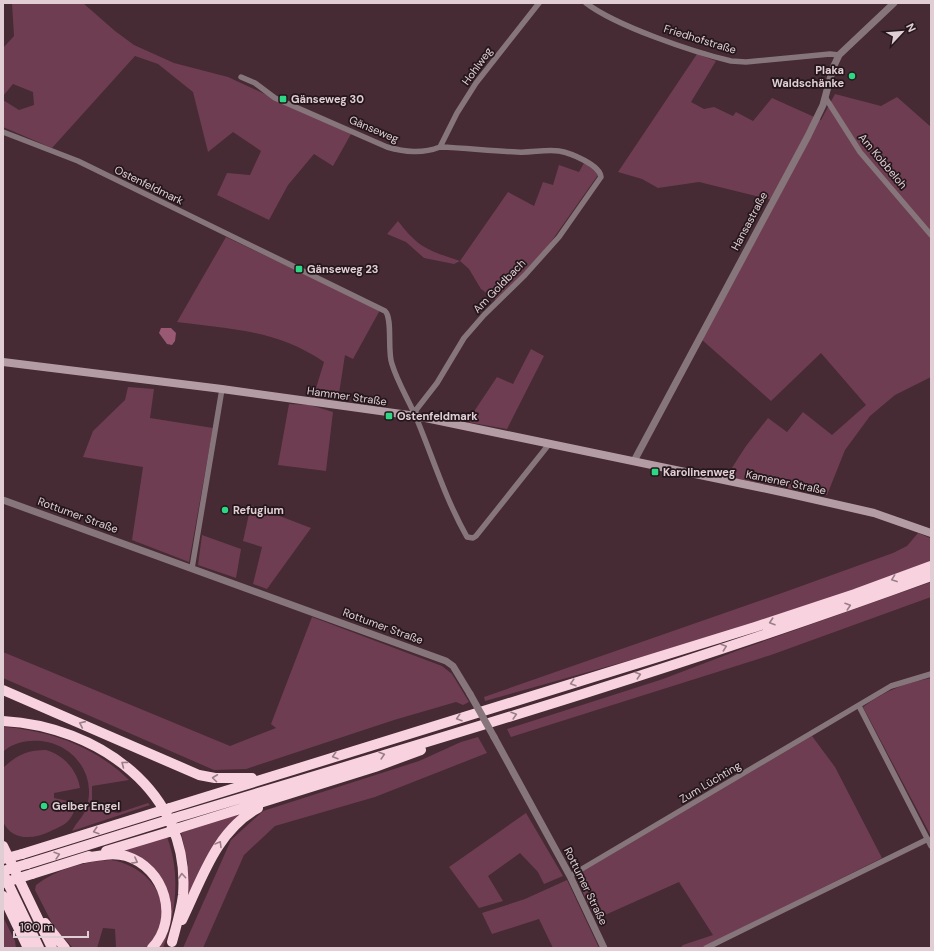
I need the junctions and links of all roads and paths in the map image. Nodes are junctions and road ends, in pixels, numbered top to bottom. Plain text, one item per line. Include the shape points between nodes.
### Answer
1 (539, 3) edge
2 (586, 3) edge
3 (894, 3) edge
4 (839, 55) junction
5 (241, 77) dead end
6 (825, 97) junction
7 (3, 132) edge
8 (440, 147) junction
9 (600, 172) joint
10 (931, 235) edge
11 (3, 362) edge
12 (222, 389) junction
13 (416, 416) junction
14 (550, 443) junction
15 (634, 461) junction
16 (3, 500) edge
17 (931, 533) edge
18 (931, 566) edge
19 (192, 568) junction
20 (931, 576) edge
21 (931, 674) edge
22 (3, 690) edge
23 (859, 706) junction
24 (3, 721) edge
25 (463, 730) junction
26 (268, 777) junction
27 (279, 797) junction
28 (928, 839) junction
29 (3, 846) edge
30 (931, 846) edge
31 (84, 858) junction
32 (3, 859) edge
33 (3, 872) edge
34 (570, 876) junction
35 (3, 883) edge
36 (3, 896) edge
37 (28, 899) junction
38 (18, 928) junction
39 (170, 945) edge
40 (20, 948) edge
41 (28, 948) edge
42 (39, 948) edge
43 (52, 948) edge
44 (65, 948) edge
45 (152, 948) edge
46 (604, 948) edge
47 (706, 948) edge

1 - 8 street, Hohlweg via 476,83
2 - 4 street, Friedhofstraße via 599,12 643,31 731,61
3 - 4 street, Hansastraße
4 - 6 street, Hansastraße
5 - 8 street, Gänseweg via 255,83 275,98 387,147 416,152
6 - 10 street, Am Kobbeloh via 860,152
6 - 15 street, Hansastraße via 808,136
7 - 13 street, Ostenfeldmark via 78,161 385,311 390,319 388,344 392,365
8 - 9 street, Gänseweg via 518,152 559,151 575,156
9 - 13 street, Am Goldbach via 601,177 559,237 464,338 416,410
11 - 12 main road, Hammer Straße
12 - 13 main road, Hammer Straße
12 - 19 street
13 - 14 main road, Hammer Straße
13 - 14 street, Ostenfeldmark via 452,510 470,538 476,536
14 - 15 main road, Hammer Straße
15 - 17 main road, Kamener Straße via 874,513
16 - 19 street, Rottumer Straße
18 -> 26 highway via 748,629
19 - 34 street, Rottumer Straße, bridge via 446,661 453,666
25 -> 20 highway via 688,660 862,602
21 - 23 street, Zum Lüchting via 891,686
26 -> 22 highway via 231,779 199,775
23 - 28 street
23 - 34 street, Zum Lüchting
39 -> 24 highway via 180,914 183,878 176,838 165,813 145,783 127,767 95,746 59,731
25 - 27 highway via 376,767
33 -> 25 highway, bridge
26 -> 32 highway, bridge
27 - 31 highway, bridge
39 -> 27 highway via 212,856 228,830 246,815
28 - 30 street
28 - 47 street
29 - 37 highway
31 - 35 highway, bridge
31 -> 45 highway via 105,854 127,856 149,869 157,879 163,892 166,917 164,928
33 - 42 highway
34 - 46 street, Rottumer Straße
36 - 38 highway
37 - 43 highway
37 - 44 highway
38 - 40 highway
38 - 41 highway

